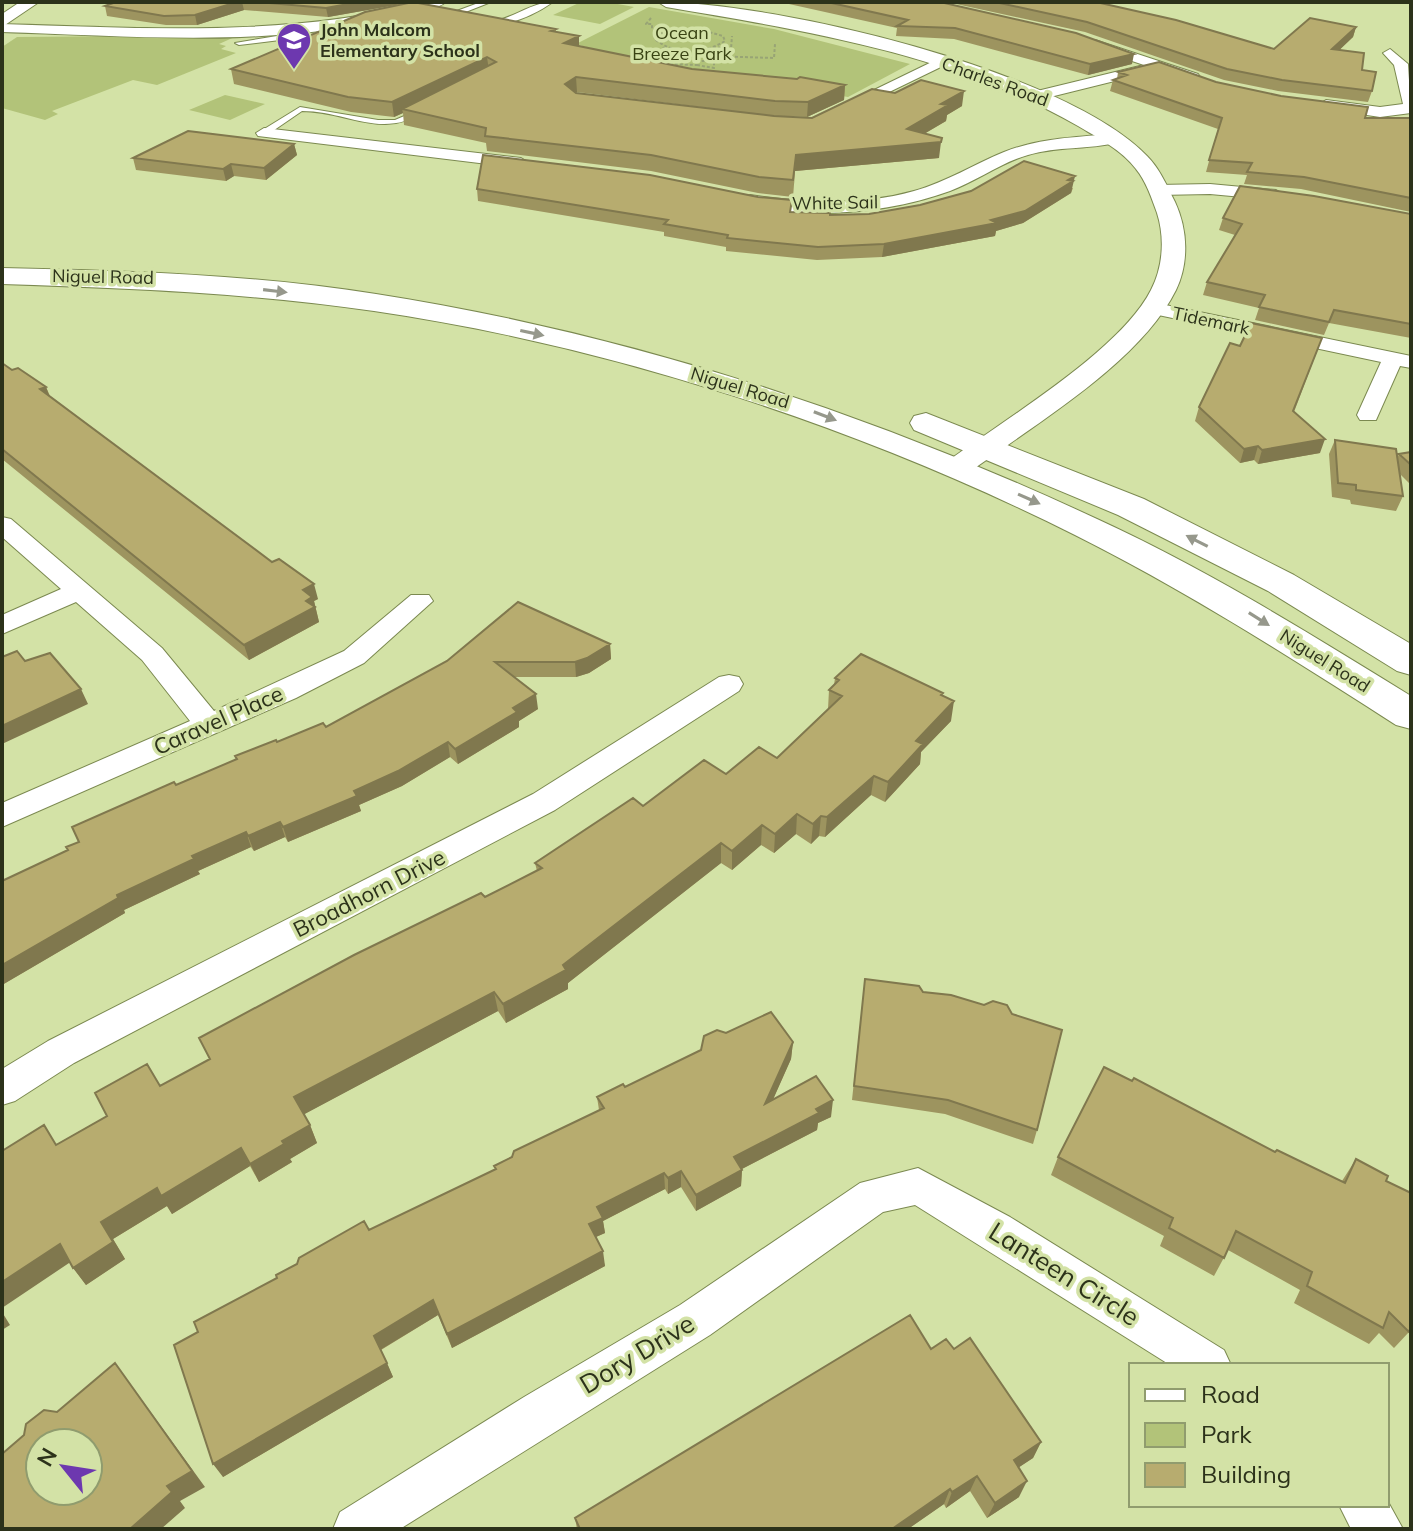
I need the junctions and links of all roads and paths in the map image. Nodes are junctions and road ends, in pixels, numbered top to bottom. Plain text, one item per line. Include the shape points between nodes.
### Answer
1 (31, 2) edge
2 (440, 2) edge
3 (488, 2) edge
4 (550, 2) edge
5 (666, 2) edge
6 (2, 22) edge
7 (2, 28) edge
8 (278, 33) junction
9 (733, 34) dead end
10 (775, 35) dead end
11 (1079, 38) edge
12 (679, 39) dead end
13 (656, 40) junction
14 (239, 43) dead end
15 (696, 43) dead end
16 (272, 47) dead end
17 (664, 47) junction
18 (711, 48) junction
19 (731, 49) junction
20 (1390, 53) dead end
21 (730, 57) junction
22 (710, 59) junction
23 (942, 61) junction
24 (697, 65) junction
25 (1160, 65) junction
26 (714, 68) junction
27 (721, 69) edge
28 (1205, 81) edge
29 (1038, 95) junction
30 (438, 102) edge
31 (1307, 103) edge
32 (1411, 108) edge
33 (825, 118) edge
34 (264, 133) joint
35 (1113, 139) junction
36 (543, 166) edge
37 (1158, 190) junction
38 (731, 196) edge
39 (1300, 197) edge
40 (2, 257) edge
41 (2, 276) edge
42 (1151, 308) junction
43 (668, 339) dead end
44 (1402, 361) edge
45 (894, 411) dead end
46 (1368, 415) dead end
47 (972, 456) junction
48 (2, 524) edge
49 (80, 590) junction
50 (420, 601) dead end
51 (2, 625) edge
52 (1411, 662) edge
53 (729, 684) dead end
54 (1411, 715) edge
55 (208, 724) junction
56 (2, 816) edge
57 (2, 1089) edge
58 (918, 1186) joint
59 (1206, 1363) edge
60 (1363, 1507) edge
61 (357, 1529) edge
62 (1379, 1529) edge

1 - 6 street
2 - 8 street via 380,18
3 - 4 lane via 458,12 467,20 504,22
5 - 23 street, Charles Road via 786,23
7 - 8 street
8 - 14 lane
8 - 16 lane
9 - 19 path
10 - 21 path via 774,58
11 - 25 street
12 - 13 path
13 - 17 path
13 - 18 path via 672,30 706,29 724,37 722,44
15 - 18 path
17 - 18 path
17 - 24 path via 659,58 670,58 669,64
18 - 19 path
18 - 22 path
19 - 21 path
20 - 32 street via 1401,64
21 - 22 path
22 - 24 path
22 - 26 path
23 - 29 street, Charles Road
23 - 33 street
24 - 26 path
25 - 28 street
25 - 29 street
26 - 27 path
29 - 35 street, Charles Road
30 - 34 lane via 397,122 378,123 300,109
31 - 32 street via 1380,112
34 - 36 street
35 - 37 street, Charles Road via 1145,166
35 - 38 street, White Sail via 1029,149 944,187 878,203 816,207
37 - 39 street
37 - 42 street, Charles Road via 1172,218 1175,239 1164,289
40 - 43 main road, Niguel Road via 110,258 303,273 512,305
41 -> 47 main road, Niguel Road via 141,276 209,282 470,319 643,359
42 - 44 street, Tidemark
42 - 47 street, Charles Road via 1094,365
44 - 46 street
45 - 47 main road, Niguel Road
52 -> 47 main road, Niguel Road via 1281,583 1131,507
47 -> 54 main road, Niguel Road via 1086,525 1236,605
48 - 49 street
49 - 51 street
49 - 55 street via 167,670
50 - 55 street, Caravel Place via 354,657
53 - 57 street, Broadhorn Drive via 544,802 61,1052
55 - 56 street, Caravel Place
58 - 59 street, Lanteen Circle
58 - 61 street, Dory Drive via 874,1196 695,1320
60 - 62 street

